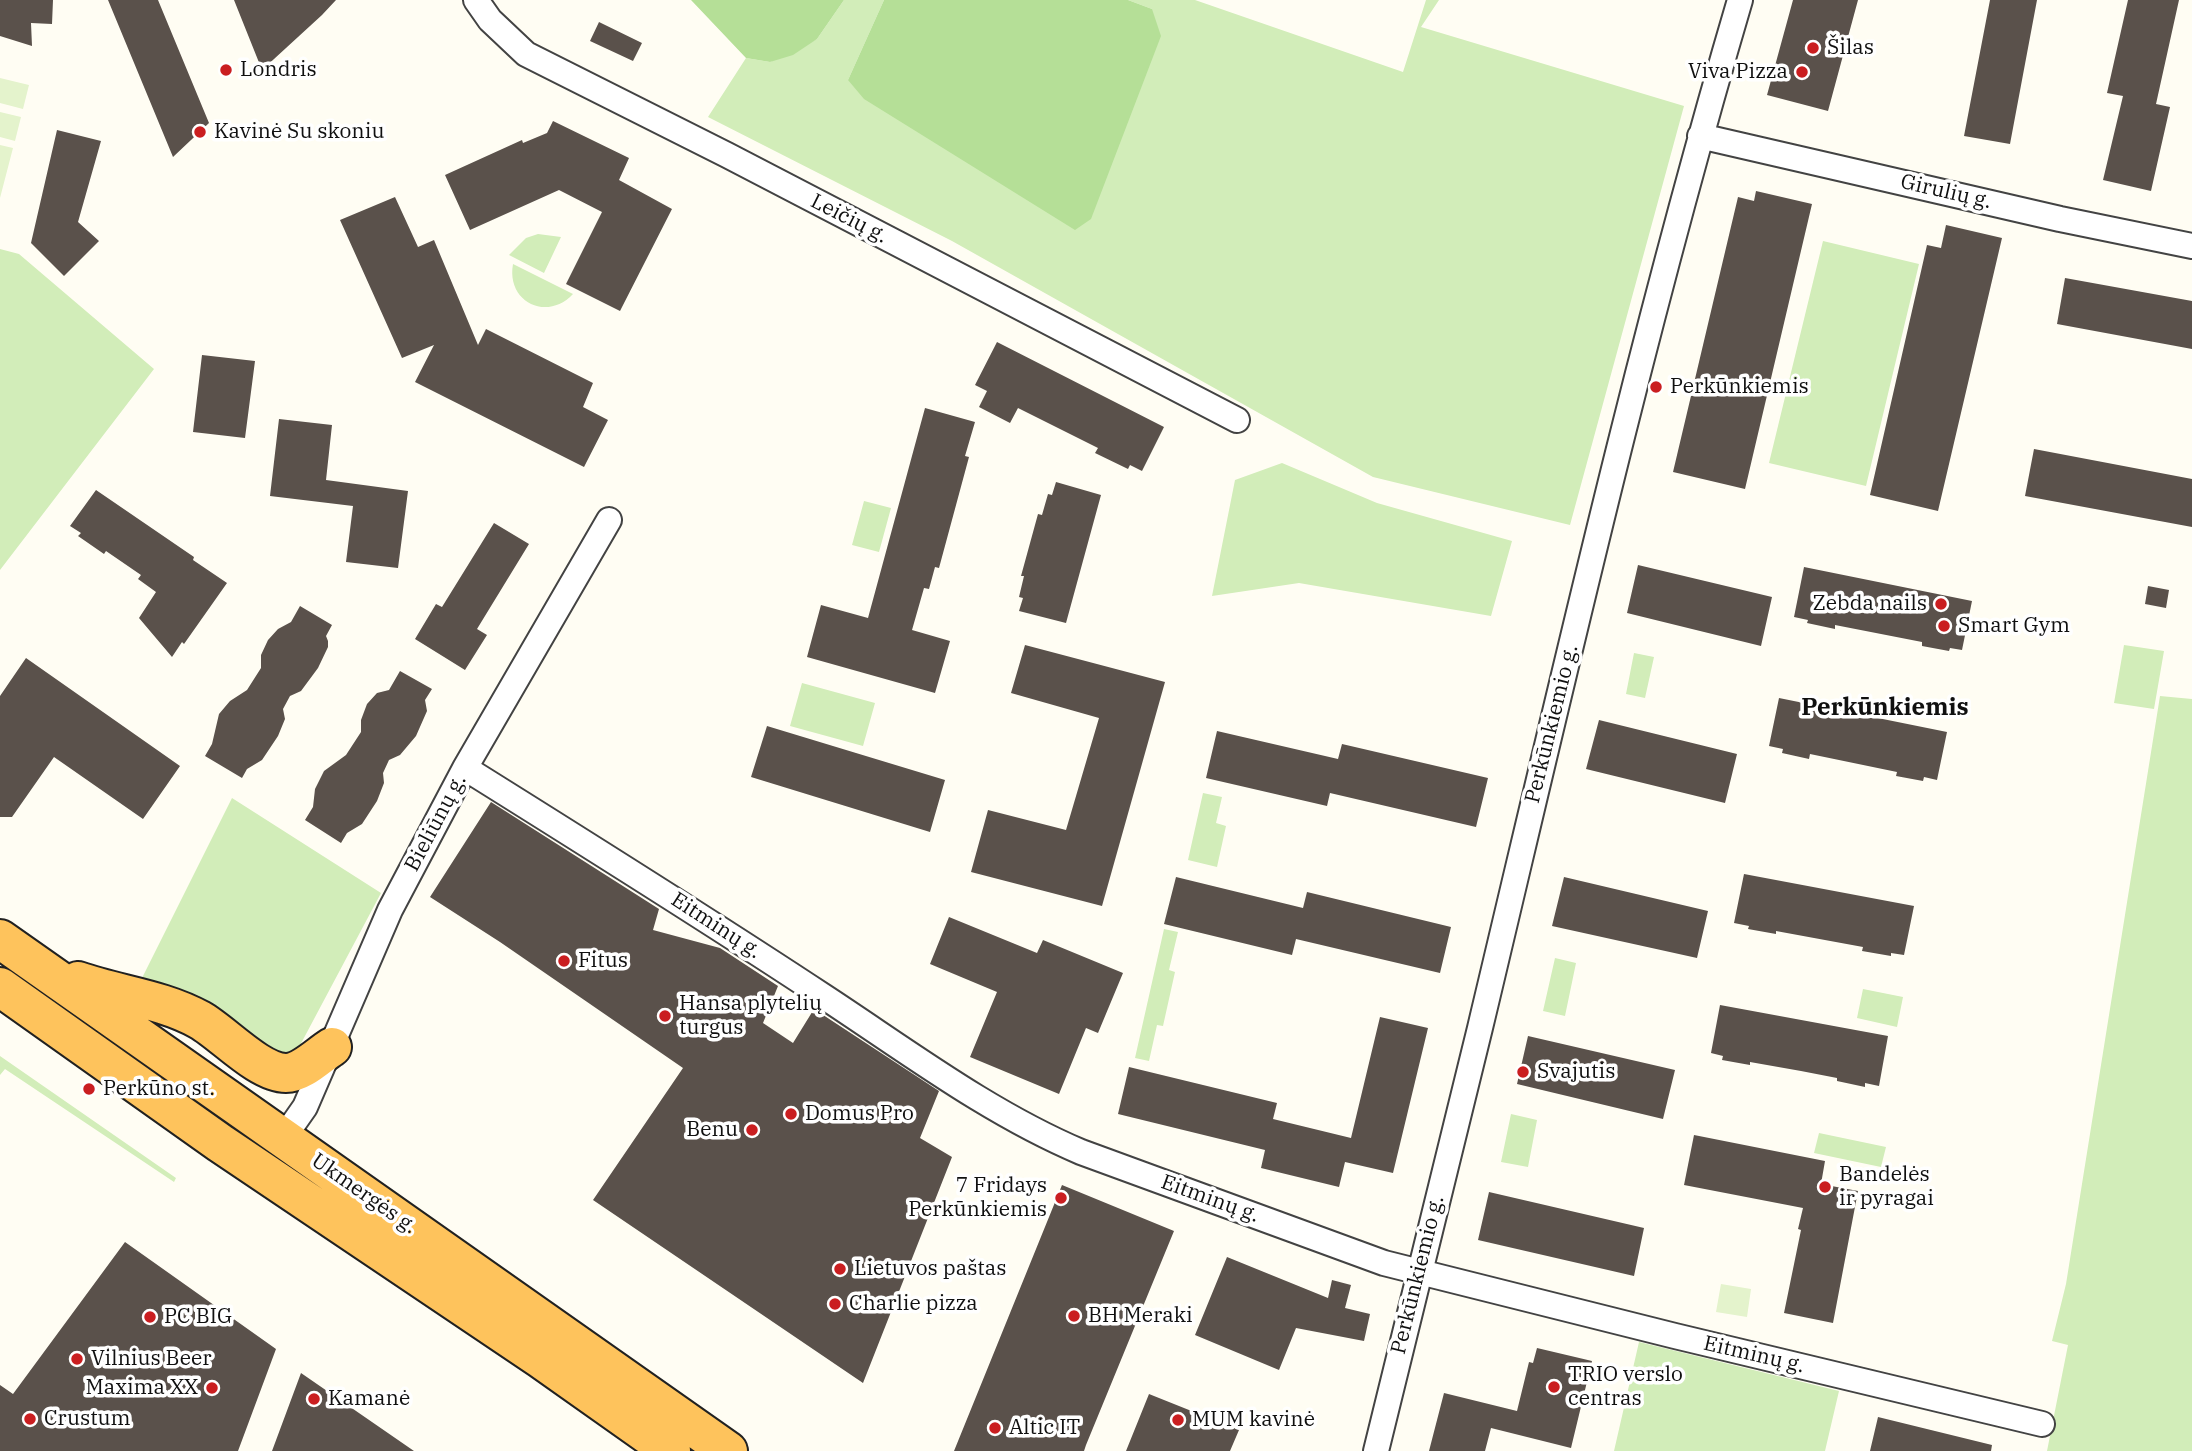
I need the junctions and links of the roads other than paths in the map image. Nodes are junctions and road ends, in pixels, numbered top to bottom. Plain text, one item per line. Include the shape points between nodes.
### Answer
1 (476, 0) edge
2 (1740, 0) edge
3 (1700, 136) junction
4 (2192, 246) edge
5 (1237, 421) dead end
6 (609, 520) dead end
7 (466, 768) junction
8 (0, 939) edge
9 (43, 969) junction
10 (0, 987) edge
11 (332, 1047) junction
12 (284, 1137) junction
13 (273, 1179) junction
14 (1419, 1273) junction
15 (2042, 1424) dead end
16 (671, 1451) edge
17 (727, 1451) edge
18 (1376, 1451) edge

1 - 5 street, Leičių g. via 526,54
2 - 3 street, Perkūnkiemio g.
3 - 4 street, Girulių g.
3 - 14 street, Perkūnkiemio g. via 1603,513
6 - 7 street, Bieliūnų g.
7 - 11 street, Bieliūnų g. via 390,910
7 - 14 street, Eitminų g. via 1039,1134
8 - 9 highway, Ukmergės g.
9 - 11 highway via 179,1010 261,1063 286,1073
9 - 12 highway, Ukmergės g.
10 - 13 highway, Ukmergės g.
11 - 12 street, Bieliūnų g. via 305,1107
12 - 13 highway
12 - 17 highway, Ukmergės g.
13 - 16 highway, Ukmergės g.
14 - 15 street, Eitminų g.
14 - 18 street, Perkūnkiemio g.

